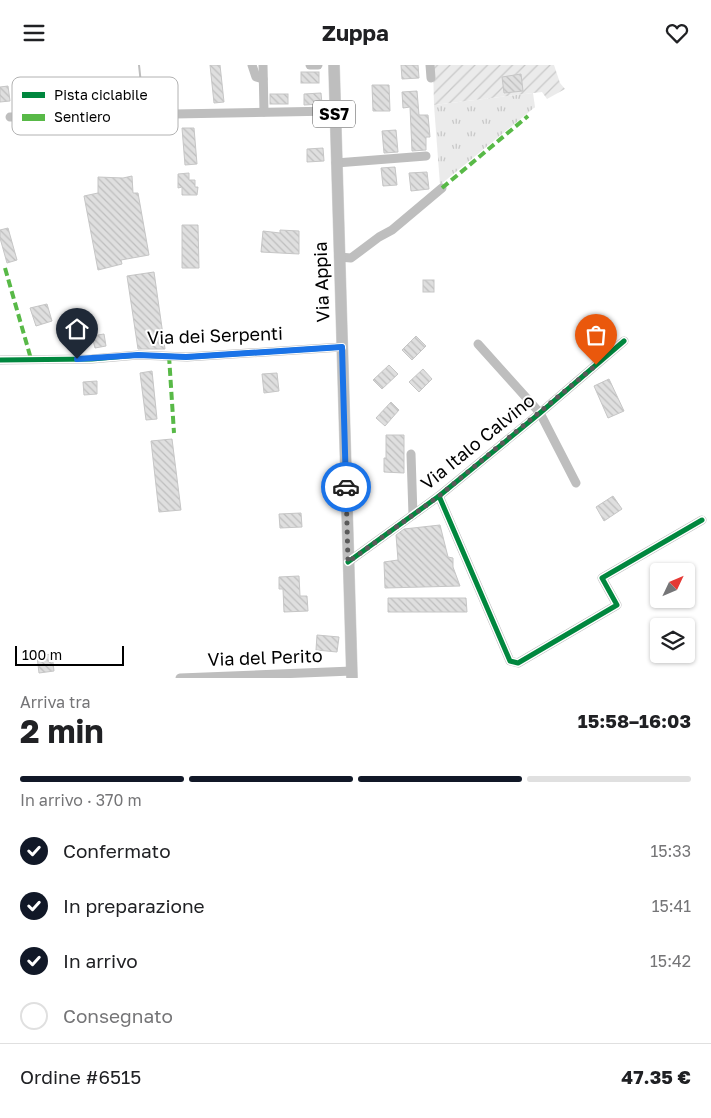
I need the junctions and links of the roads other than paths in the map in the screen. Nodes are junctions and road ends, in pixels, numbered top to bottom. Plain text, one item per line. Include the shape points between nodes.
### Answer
1 (252, 65) edge
2 (263, 65) edge
3 (310, 65) edge
4 (318, 65) edge
5 (334, 65) edge
6 (430, 65) edge
7 (431, 77) dead end
8 (263, 79) junction
9 (334, 111) junction
10 (264, 112) junction
11 (178, 114) edge
12 (426, 156) dead end
13 (336, 163) junction
14 (442, 188) dead end
15 (339, 257) junction
16 (624, 341) dead end
17 (478, 343) dead end
18 (342, 347) junction
19 (0, 360) edge
20 (540, 413) junction
21 (411, 454) dead end
22 (576, 483) dead end
23 (439, 496) junction
24 (413, 515) junction
25 (702, 520) dead end
26 (348, 562) junction
27 (352, 674) edge
28 (180, 678) edge

1 - 8 street via 256,77
2 - 8 street
3 - 4 street
5 - 9 main road, Via Appia / SS7
6 - 7 street
8 - 10 street
9 - 10 street
9 - 13 main road, Via Appia / SS7
10 - 11 street
12 - 13 street
13 - 15 main road, Via Appia / SS7
14 - 15 street via 392,230 351,258
15 - 18 main road, Via Appia / SS7
16 - 20 street, Via Italo Calvino
17 - 20 street
18 - 19 street, Via dei Serpenti via 186,357 138,355
18 - 26 main road, Via Appia / SS7
20 - 22 street
20 - 23 street, Via Italo Calvino
21 - 24 street
23 - 24 street, Via Italo Calvino
23 - 25 street via 510,661 518,663 617,605 602,578
24 - 26 street, Via Italo Calvino
26 - 27 main road, Via Appia / SS7
27 - 28 street, Via del Perito

